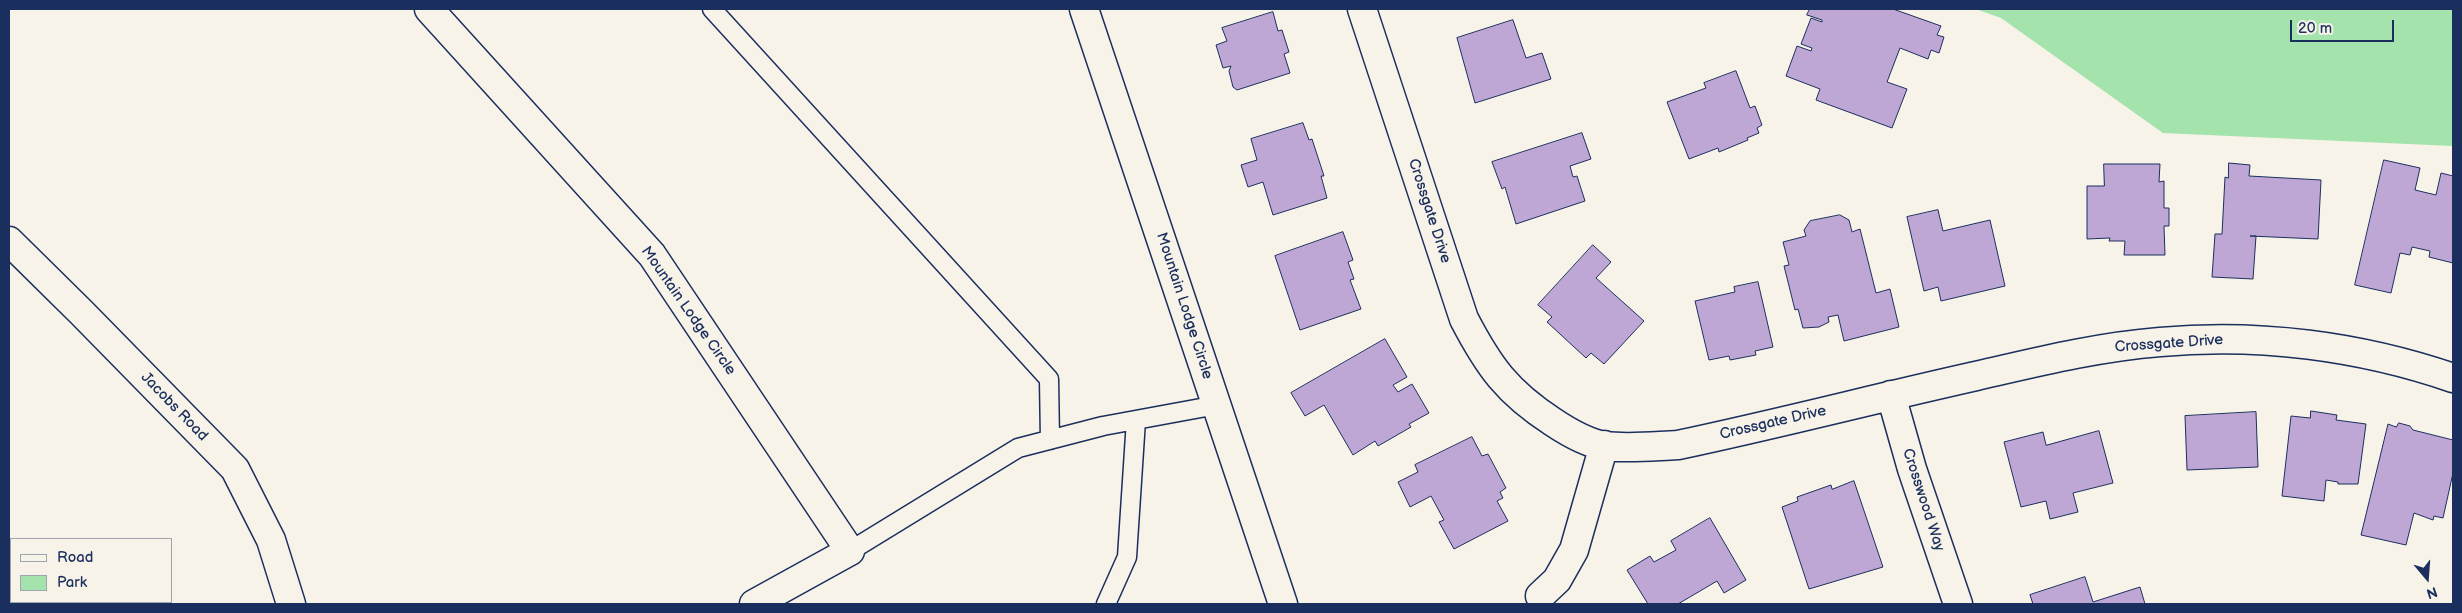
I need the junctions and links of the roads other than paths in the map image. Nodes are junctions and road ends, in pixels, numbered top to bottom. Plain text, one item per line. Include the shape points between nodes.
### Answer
1 (429, 9) edge
2 (712, 9) edge
3 (1084, 9) edge
4 (1362, 9) edge
5 (9, 241) edge
6 (2453, 378) edge
7 (1891, 395) junction
8 (1217, 405) junction
9 (1136, 420) junction
10 (1050, 440) junction
11 (1604, 446) junction
12 (850, 551) junction
13 (1540, 596) dead end
14 (291, 604) edge
15 (754, 604) edge
16 (1106, 604) edge
17 (1283, 604) edge
18 (1958, 604) edge

1 - 12 street, Mountain Lodge Circle via 652,255
2 - 10 lane via 1049,379
3 - 8 street, Mountain Lodge Circle
4 - 11 street, Crossgate Drive via 1464,319 1480,349 1519,399 1570,433
5 - 14 street, Jacobs Road via 235,469 271,540
6 - 7 street, Crossgate Drive via 2366,353 2227,339 2160,342 2081,352
7 - 11 street, Crossgate Drive via 1678,445
7 - 18 street, Crosswood Way
8 - 9 lane
8 - 17 street, Mountain Lodge Circle
9 - 10 lane
9 - 16 lane via 1127,556
10 - 12 lane via 1018,448
11 - 13 street via 1574,550 1557,580
12 - 15 street

